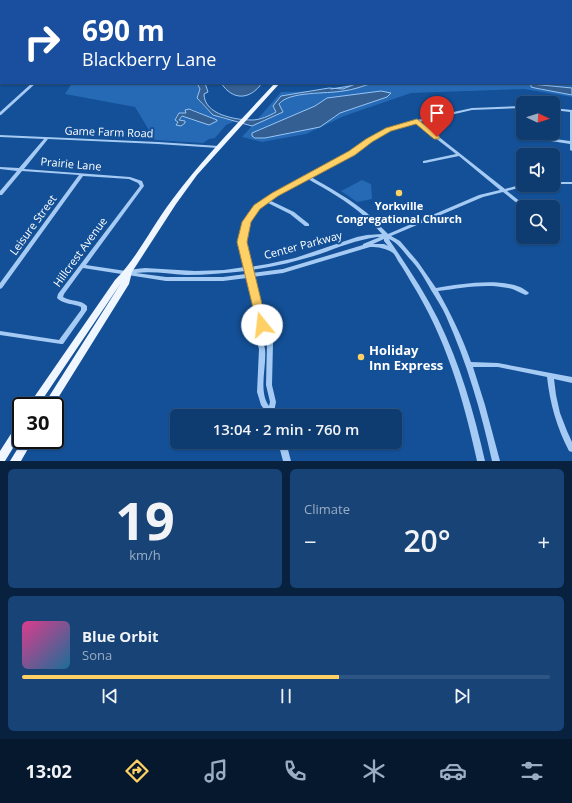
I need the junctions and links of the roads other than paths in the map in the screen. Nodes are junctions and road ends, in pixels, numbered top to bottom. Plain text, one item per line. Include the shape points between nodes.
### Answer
1 (33, 84) edge
2 (277, 84) edge
3 (516, 107) edge
4 (560, 110) edge
5 (572, 111) edge
6 (0, 114) edge
7 (417, 121) junction
8 (0, 136) edge
9 (47, 138) junction
10 (552, 140) edge
11 (572, 143) edge
12 (218, 147) junction
13 (572, 150) edge
14 (458, 155) junction
15 (425, 162) dead end
16 (0, 168) edge
17 (22, 169) junction
18 (82, 174) junction
19 (308, 177) junction
20 (140, 182) joint
21 (560, 183) edge
22 (572, 183) edge
23 (516, 187) edge
24 (503, 189) junction
25 (0, 194) edge
26 (265, 200) junction
27 (516, 200) edge
28 (307, 225) dead end
29 (386, 235) junction
30 (361, 247) junction
31 (396, 253) junction
32 (82, 266) junction
33 (248, 269) junction
34 (128, 272) junction
35 (249, 277) junction
36 (0, 287) edge
37 (434, 290) junction
38 (526, 293) dead end
39 (262, 325) junction
40 (0, 333) edge
41 (469, 364) junction
42 (550, 375) junction
43 (572, 380) edge
44 (39, 397) edge
45 (54, 397) edge
46 (268, 409) edge
47 (272, 409) edge
48 (12, 440) edge
49 (22, 449) joint
50 (284, 449) edge
51 (572, 449) edge
52 (2, 456) edge
53 (15, 461) edge
54 (21, 461) edge
55 (287, 461) edge
56 (481, 461) edge
57 (496, 461) edge

1 - 6 street
2 - 12 main road
3 - 7 street via 472,110
4 - 5 street
5 - 11 street
7 - 14 street
7 - 19 street via 378,134 352,153
8 - 9 street, Game Farm Road
9 - 12 street, Game Farm Road
9 - 17 street
10 - 11 street
11 - 13 street
12 - 34 main road via 173,202
14 - 15 street
14 - 24 street
16 - 17 street, Prairie Lane
17 - 18 street, Prairie Lane
17 - 25 street
18 - 20 street, Prairie Lane via 130,178
18 - 36 street, Leisure Street
19 - 26 street
19 - 29 street via 350,202
20 - 32 street, Hillcrest Avenue via 140,191
21 - 22 street
23 - 24 street, Center Parkway
24 - 27 street
24 - 29 street, Center Parkway
26 - 28 street via 292,213
26 - 33 street via 250,214 244,228 242,242
29 - 30 street, Center Parkway
29 - 31 street via 387,241
29 - 33 street, Center Parkway via 370,236 296,260
29 - 37 street via 397,241 407,252
30 - 31 street, Center Parkway via 384,246
30 - 35 street, Center Parkway via 303,266
31 - 56 street via 422,291 443,333 466,400
32 - 34 street, Center Parkway
32 - 40 street, Hillcrest Avenue via 60,298 63,301 81,303 84,310 61,342
33 - 34 street, Center Parkway via 196,273 141,269
33 - 35 street
34 - 35 street, Center Parkway via 138,276 188,280
34 - 44 main road via 118,282
34 - 45 main road via 125,284
35 - 39 street
37 - 38 street via 492,285 512,286
37 - 41 street via 460,340
39 - 46 street via 258,334 262,349 260,392 263,404
39 - 47 street via 267,331 271,350 269,384
41 - 42 street via 498,365
41 - 57 street
42 - 43 street
42 - 51 street via 558,422
48 - 52 main road
49 - 53 main road
49 - 54 main road
50 - 55 street

